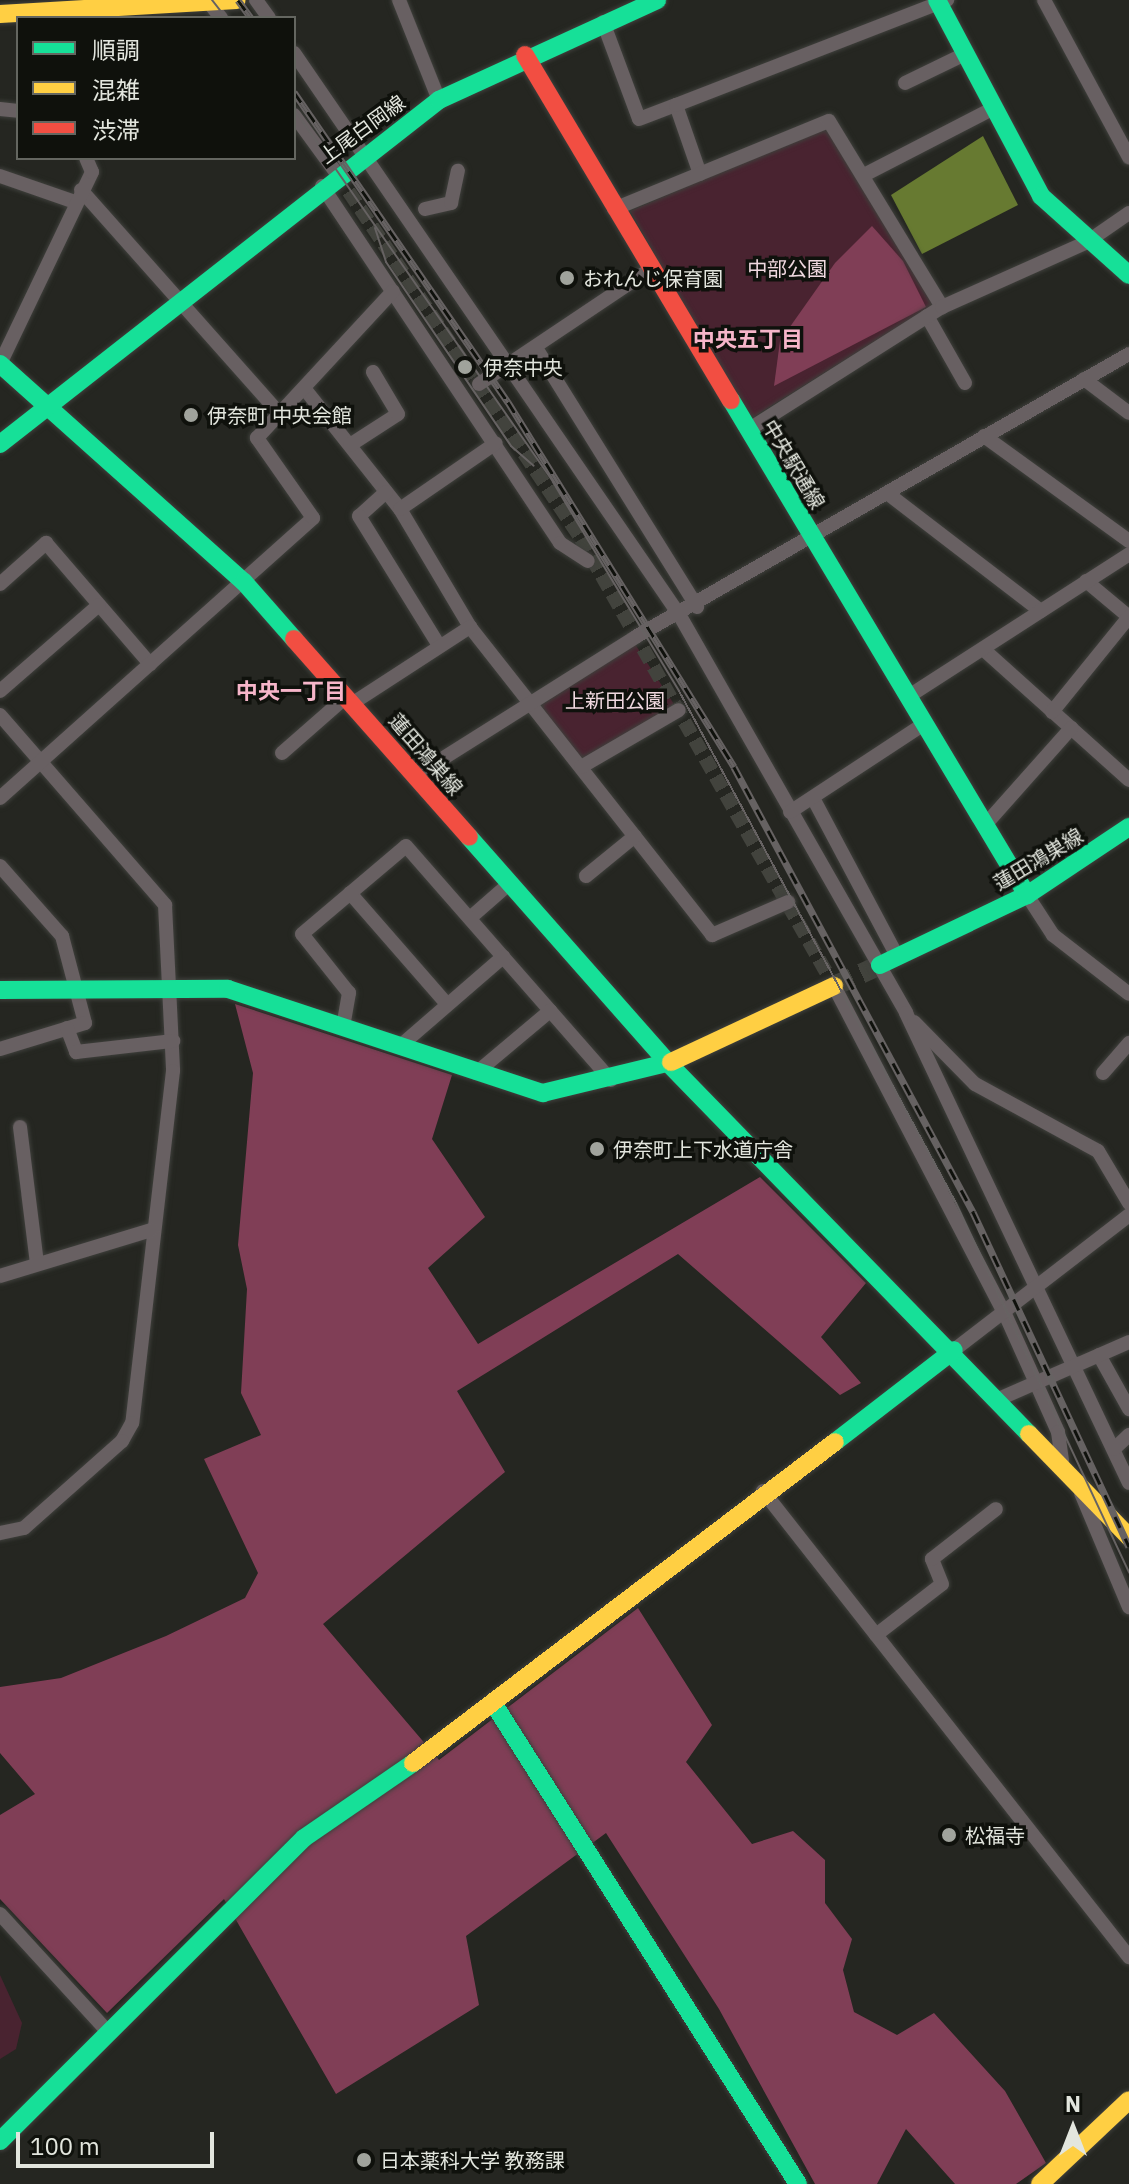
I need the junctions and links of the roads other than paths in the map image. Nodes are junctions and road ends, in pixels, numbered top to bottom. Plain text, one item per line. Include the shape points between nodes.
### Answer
1 (237, 0) edge
2 (399, 0) edge
3 (657, 0) edge
4 (1044, 0) edge
5 (941, 1) edge
6 (213, 8) edge
7 (46, 10) edge
8 (0, 14) edge
9 (603, 22) junction
10 (525, 55) junction
11 (963, 55) junction
12 (296, 56) edge
13 (905, 83) dead end
14 (439, 100) junction
15 (676, 105) junction
16 (992, 109) junction
17 (296, 118) edge
18 (366, 153) junction
19 (1129, 157) edge
20 (87, 160) edge
21 (458, 171) dead end
22 (337, 174) junction
23 (700, 174) junction
24 (864, 175) junction
25 (0, 176) edge
26 (322, 186) junction
27 (78, 196) junction
28 (425, 209) dead end
29 (614, 209) junction
30 (1129, 213) edge
31 (1087, 242) junction
32 (652, 268) junction
33 (1129, 275) edge
34 (393, 291) junction
35 (179, 300) junction
36 (942, 307) junction
37 (927, 316) junction
38 (536, 348) junction
39 (1129, 354) edge
40 (512, 363) junction
41 (0, 364) edge
42 (373, 372) dead end
43 (1084, 379) junction
44 (965, 383) dead end
45 (479, 384) dead end
46 (304, 388) junction
47 (49, 403) junction
48 (279, 413) junction
49 (1129, 413) edge
50 (748, 430) junction
51 (984, 436) junction
52 (496, 443) junction
53 (0, 444) edge
54 (350, 445) junction
55 (386, 492) junction
56 (887, 493) junction
57 (400, 509) junction
58 (814, 538) junction
59 (1129, 541) edge
60 (1129, 554) edge
61 (588, 561) dead end
62 (1086, 581) junction
63 (244, 582) junction
64 (0, 584) edge
65 (99, 605) junction
66 (697, 607) junction
67 (1041, 611) junction
68 (680, 616) junction
69 (1129, 617) edge
70 (470, 627) junction
71 (438, 644) junction
72 (983, 649) junction
73 (150, 664) junction
74 (0, 691) edge
75 (909, 696) junction
76 (350, 700) junction
77 (530, 705) junction
78 (679, 710) dead end
79 (1052, 712) junction
80 (0, 715) edge
81 (924, 724) junction
82 (1071, 728) junction
83 (282, 753) dead end
84 (40, 763) junction
85 (581, 767) junction
86 (415, 776) junction
87 (1129, 780) edge
88 (0, 798) edge
89 (813, 798) junction
90 (790, 812) junction
91 (985, 825) junction
92 (1129, 827) edge
93 (635, 836) junction
94 (0, 866) edge
95 (586, 876) dead end
96 (509, 884) junction
97 (350, 893) junction
98 (1027, 895) junction
99 (788, 902) dead end
100 (470, 918) junction
101 (897, 956) junction
102 (503, 957) junction
103 (880, 965) junction
104 (834, 986) joint
105 (171, 988) junction
106 (81, 989) junction
107 (0, 990) edge
108 (1129, 994) edge
109 (446, 1003) junction
110 (550, 1011) junction
111 (906, 1013) junction
112 (343, 1027) junction
113 (67, 1028) junction
114 (173, 1041) junction
115 (1129, 1043) edge
116 (399, 1047) junction
117 (0, 1049) edge
118 (668, 1063) junction
119 (476, 1073) junction
120 (1103, 1073) dead end
121 (611, 1080) junction
122 (20, 1127) dead end
123 (1129, 1203) edge
124 (1129, 1215) edge
125 (151, 1230) junction
126 (37, 1263) junction
127 (0, 1276) edge
128 (1037, 1289) junction
129 (1005, 1314) junction
130 (1129, 1342) edge
131 (954, 1350) junction
132 (1099, 1355) junction
133 (1074, 1366) junction
134 (1036, 1383) junction
135 (1001, 1398) junction
136 (1129, 1409) edge
137 (1129, 1435) edge
138 (1114, 1449) junction
139 (1067, 1466) junction
140 (1129, 1483) edge
141 (763, 1491) junction
142 (996, 1509) dead end
143 (0, 1533) edge
144 (1129, 1537) edge
145 (1129, 1607) edge
146 (876, 1635) junction
147 (495, 1706) junction
148 (0, 1914) edge
149 (1129, 1957) edge
150 (108, 2032) junction
151 (1129, 2100) edge
152 (0, 2141) edge
153 (798, 2184) edge
154 (1040, 2184) edge

1 - 6 street
2 - 14 street
3 - 9 street, 上尾白岡線
4 - 19 street
5 - 11 street
5 - 15 street
6 - 7 street
7 - 8 street
9 - 10 street, 上尾白岡線
9 - 15 street via 639,119
10 - 14 street, 上尾白岡線
10 - 29 street, 中央駅通線
11 - 13 street
11 - 16 street
12 - 18 street
14 - 18 street, 上尾白岡線
15 - 23 street
16 - 24 street
16 - 31 street via 1041,196
17 - 22 street
18 - 22 street, 上尾白岡線
18 - 40 street
20 - 27 street via 92,172
21 - 28 street via 451,203
22 - 26 street, 上尾白岡線
23 - 24 street via 829,121
23 - 29 street
24 - 36 street
25 - 27 street
26 - 34 street
26 - 35 street, 上尾白岡線
27 - 35 street
27 - 41 street
29 - 32 street, 中央駅通線
30 - 31 street
31 - 33 street
31 - 36 street
32 - 38 street
32 - 50 street, 中央駅通線
34 - 46 street
34 - 52 street
35 - 47 street, 上尾白岡線
35 - 48 street
36 - 37 street
37 - 44 street
37 - 50 street
38 - 40 street
38 - 66 street
39 - 43 street
40 - 45 street
40 - 68 street
41 - 47 street, 蓮田鴻巣線
42 - 54 street via 398,414
43 - 49 street
43 - 51 street
46 - 48 street
46 - 54 street
47 - 53 street, 上尾白岡線
47 - 63 street, 蓮田鴻巣線
48 - 63 street via 257,438 313,518
50 - 58 street, 中央駅通線
51 - 56 street
51 - 59 street
52 - 57 street
52 - 61 street via 560,543
54 - 55 street
55 - 57 street
55 - 71 street via 359,516
56 - 58 street
56 - 67 street
57 - 70 street
58 - 66 street
58 - 75 street, 中央駅通線
60 - 62 street
62 - 67 street
62 - 69 street
63 - 73 street
63 - 76 street, 蓮田鴻巣線
64 - 65 street via 46,543
65 - 73 street
65 - 74 street
66 - 68 street
67 - 72 street
68 - 77 street
68 - 90 street
69 - 79 street
70 - 71 street
70 - 77 street
71 - 76 street
72 - 75 street
72 - 79 street
73 - 84 street
75 - 81 street, 中央駅通線
76 - 83 street
76 - 86 street, 蓮田鴻巣線
77 - 85 street
77 - 86 street
78 - 85 street
79 - 82 street
80 - 84 street
81 - 89 street
81 - 91 street, 中央駅通線
82 - 87 street
82 - 91 street
84 - 88 street
84 - 105 street via 165,905
85 - 93 street
86 - 96 street, 蓮田鴻巣線
89 - 90 street
89 - 101 street
90 - 103 street
91 - 98 street, 中央駅通線
92 - 98 street, 蓮田鴻巣線
93 - 95 street
93 - 99 street via 712,935
94 - 106 street via 46,911
96 - 100 street
96 - 118 street, 蓮田鴻巣線
97 - 100 street via 406,846
97 - 109 street
97 - 112 street via 302,934 349,993
98 - 101 street, 蓮田鴻巣線
98 - 108 street via 1053,935
100 - 102 street
101 - 103 street, 蓮田鴻巣線
102 - 109 street
102 - 110 street
103 - 111 street
104 - 118 street
104 - 129 street
105 - 106 street
105 - 112 street via 228,989
105 - 114 street
106 - 107 street
106 - 113 street via 85,1023
109 - 116 street
110 - 119 street
110 - 121 street
111 - 123 street via 975,1084 1098,1151
111 - 128 street
112 - 116 street
113 - 114 street via 76,1052
113 - 117 street
114 - 125 street via 170,1129
115 - 120 street
116 - 119 street
118 - 121 street
118 - 131 street, 蓮田鴻巣線
119 - 121 street via 543,1093
122 - 126 street
124 - 128 street
125 - 126 street
125 - 143 street via 148,1320 132,1423 122,1441 24,1528
126 - 127 street
128 - 129 street
128 - 133 street
129 - 131 street
129 - 134 street
130 - 132 street
131 - 135 street, 蓮田鴻巣線
131 - 141 street
132 - 133 street
132 - 136 street
133 - 134 street
133 - 138 street
134 - 135 street
134 - 139 street
135 - 139 street, 蓮田鴻巣線
137 - 138 street
138 - 140 street
139 - 144 street, 蓮田鴻巣線
139 - 145 street
141 - 146 street
141 - 147 street
142 - 146 street via 932,1559 942,1584
146 - 149 street
147 - 150 street via 304,1838
147 - 153 street
148 - 150 street
150 - 152 street
151 - 154 street

